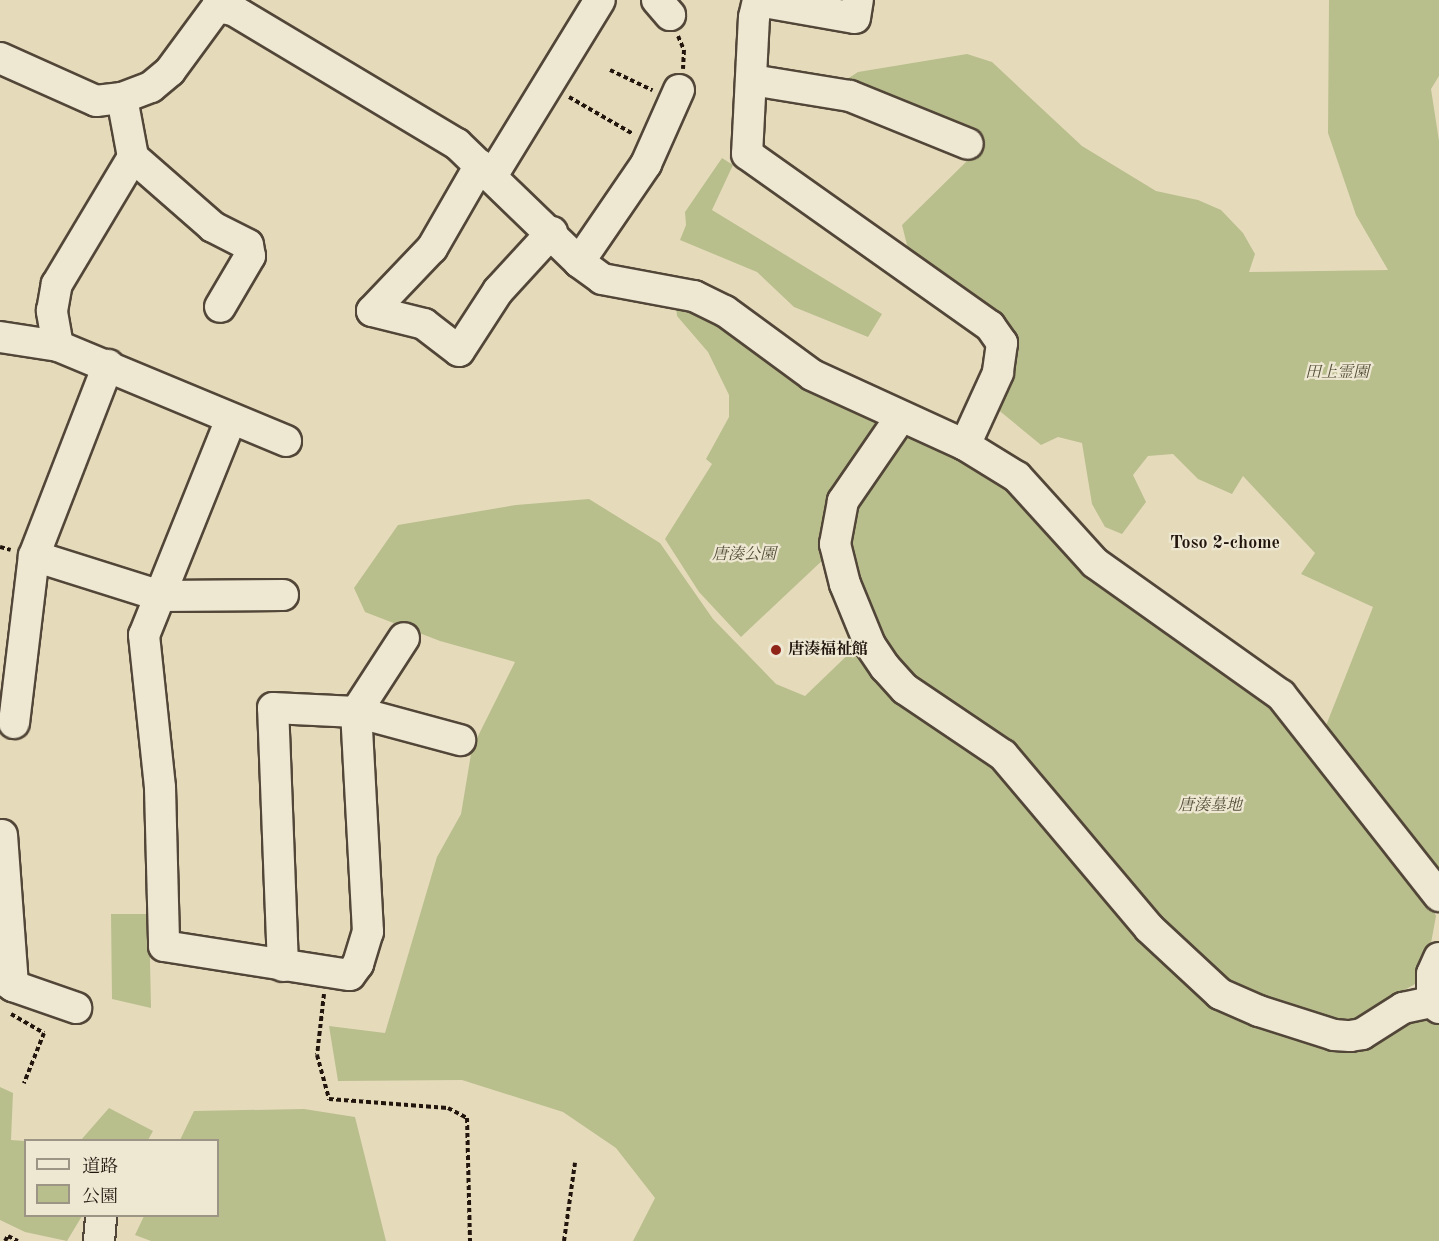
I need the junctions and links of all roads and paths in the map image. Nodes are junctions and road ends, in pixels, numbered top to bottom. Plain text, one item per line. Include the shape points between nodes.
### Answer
1 (600, 0) edge
2 (858, 0) edge
3 (758, 1) edge
4 (218, 3) edge
5 (664, 8) edge
6 (0, 58) edge
7 (610, 70) dead end
8 (752, 80) junction
9 (564, 94) dead end
10 (677, 95) junction
11 (122, 98) junction
12 (968, 144) dead end
13 (655, 145) junction
14 (133, 157) junction
15 (486, 170) junction
16 (552, 232) junction
17 (579, 262) junction
18 (220, 307) dead end
19 (0, 337) edge
20 (58, 346) junction
21 (108, 365) junction
22 (900, 418) junction
23 (231, 419) junction
24 (286, 441) dead end
25 (965, 446) junction
26 (34, 556) junction
27 (161, 596) junction
28 (283, 596) dead end
29 (404, 638) dead end
30 (356, 712) junction
31 (14, 723) dead end
32 (460, 740) dead end
33 (2, 835) dead end
34 (1439, 896) edge
35 (1439, 958) edge
36 (283, 966) junction
37 (326, 972) junction
38 (4, 990) edge
39 (1435, 1005) edge
40 (76, 1008) dead end
41 (24, 1083) dead end
42 (575, 1163) dead end
43 (101, 1217) edge
44 (5, 1241) edge
45 (18, 1241) edge
46 (99, 1241) edge
47 (470, 1241) edge
48 (564, 1241) edge

1 - 15 street
2 - 3 street via 855,18
3 - 8 street
4 - 11 street via 170,71 151,87
4 - 15 street via 457,144
5 - 10 path via 684,50
6 - 11 street via 96,101
7 - 10 path
8 - 12 street via 849,96
8 - 25 street via 747,154 990,326 1002,343 998,373
9 - 13 path
10 - 13 street
11 - 14 street
13 - 17 street
14 - 18 street via 213,227 248,245 250,256
14 - 20 street via 57,284 52,311
15 - 16 street
15 - 16 street via 432,248 372,311 424,324 459,351 498,291
16 - 17 street
17 - 22 street via 615,284 694,296 725,311 812,375
19 - 20 street
20 - 21 street
21 - 23 street
21 - 26 street
22 - 25 street
22 - 39 street via 843,501 835,544 845,584 870,645 905,689 1003,755 1149,928 1220,994 1259,1011 1334,1035 1350,1036 1362,1034 1402,1008
23 - 24 street
23 - 27 street
25 - 34 street via 1017,477 1095,563 1281,694
26 - 27 street
26 - 31 street
27 - 28 street
27 - 36 street via 144,635 160,788 164,946
29 - 30 street
30 - 32 street
30 - 36 street via 273,708
30 - 37 street via 368,932 358,964 350,975
33 - 38 street
35 - 39 street via 1432,974
36 - 37 street
37 - 47 path via 316,1055 329,1099 448,1108 467,1118
38 - 40 street
38 - 41 path via 44,1033
42 - 48 path
43 - 46 street
44 - 45 path via 8,1236

